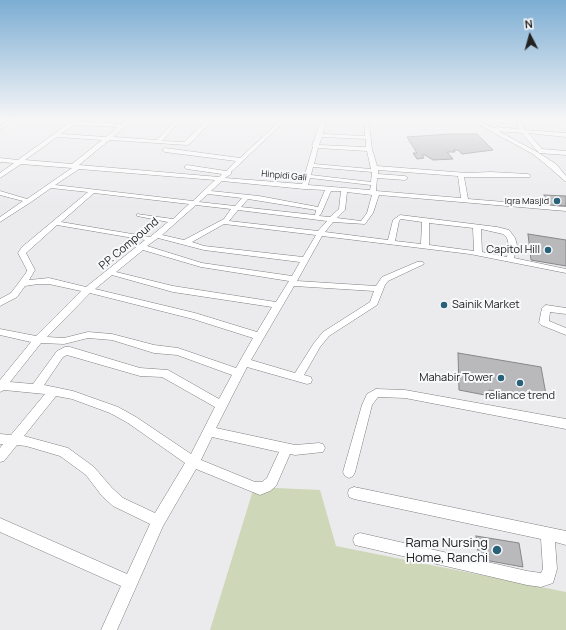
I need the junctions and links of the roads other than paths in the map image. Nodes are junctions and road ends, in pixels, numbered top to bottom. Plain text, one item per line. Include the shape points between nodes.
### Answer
1 (36, 149) edge
2 (96, 149) edge
3 (253, 149) edge
4 (314, 149) edge
5 (369, 149) edge
6 (528, 149) edge
7 (536, 149) edge
8 (539, 149) edge
9 (165, 150) dead end
10 (541, 152) junction
11 (566, 152) edge
12 (204, 155) junction
13 (0, 160) edge
14 (242, 160) junction
15 (19, 162) junction
16 (311, 165) junction
17 (76, 167) junction
18 (187, 167) junction
19 (566, 171) edge
20 (375, 172) junction
21 (229, 173) junction
22 (174, 175) junction
23 (462, 175) junction
24 (0, 176) edge
25 (308, 176) junction
26 (528, 176) dead end
27 (405, 178) dead end
28 (221, 180) junction
29 (566, 180) edge
30 (374, 184) junction
31 (50, 186) junction
32 (304, 187) junction
33 (329, 189) junction
34 (344, 190) junction
35 (93, 191) junction
36 (206, 192) junction
37 (0, 193) edge
38 (374, 193) junction
39 (246, 197) junction
40 (29, 201) junction
41 (465, 201) junction
42 (192, 204) junction
43 (237, 209) junction
44 (320, 209) junction
45 (566, 209) edge
46 (139, 216) dead end
47 (315, 219) junction
48 (0, 220) edge
49 (331, 220) junction
50 (426, 220) junction
51 (174, 221) junction
52 (224, 222) junction
53 (55, 223) junction
54 (477, 227) junction
55 (320, 234) junction
56 (153, 237) junction
57 (391, 242) junction
58 (185, 243) junction
59 (142, 247) junction
60 (425, 247) junction
61 (478, 253) junction
62 (305, 260) junction
63 (510, 261) junction
64 (420, 264) dead end
65 (566, 271) edge
66 (112, 273) junction
67 (293, 281) junction
68 (22, 284) junction
69 (379, 289) junction
70 (87, 291) junction
71 (0, 303) edge
72 (278, 305) junction
73 (566, 311) edge
74 (0, 332) edge
75 (566, 332) edge
76 (259, 336) junction
77 (38, 340) junction
78 (244, 362) junction
79 (239, 372) junction
80 (1, 387) edge
81 (36, 388) junction
82 (54, 391) junction
83 (221, 405) junction
84 (566, 424) edge
85 (209, 431) junction
86 (0, 439) edge
87 (14, 439) junction
88 (286, 448) junction
89 (319, 448) dead end
90 (0, 457) edge
91 (193, 462) junction
92 (349, 472) dead end
93 (354, 493) dead end
94 (158, 521) junction
95 (0, 525) edge
96 (547, 534) junction
97 (566, 538) edge
98 (360, 540) dead end
99 (131, 583) junction
100 (109, 630) edge

1 - 15 street
2 - 17 street
3 - 14 street, P.P. Compound
4 - 16 street
5 - 20 street
6 - 29 main road via 553,166
7 - 10 main road
8 - 10 street
9 - 12 street
10 - 11 street
10 - 19 main road
12 - 14 street
12 - 18 street
13 - 15 street, Hinpidi Gali
14 - 21 street, P.P. Compound
15 - 17 street, Hinpidi Gali
15 - 24 street
16 - 20 street
16 - 25 street
17 - 22 street, Hinpidi Gali
17 - 31 street
18 - 21 street
18 - 22 street
20 - 23 street
20 - 27 street
20 - 30 street
21 - 28 street, P.P. Compound
22 - 28 street, Hinpidi Gali
23 - 26 street
23 - 41 street
25 - 30 street
25 - 32 street
28 - 32 street, Hinpidi Gali
28 - 36 street, P.P. Compound
30 - 38 street
31 - 35 street
31 - 40 street
32 - 33 street, Hinpidi Gali
33 - 34 street, Hinpidi Gali
33 - 44 street
34 - 38 street, Hinpidi Gali
34 - 49 street via 342,210
35 - 42 street
35 - 53 street
36 - 39 street
36 - 42 street, P.P. Compound
37 - 40 street
38 - 41 street, Hinpidi Gali
38 - 49 street via 370,213 363,223
39 - 43 street
39 - 44 street
40 - 48 street
41 - 45 street, Hinpidi Gali
42 - 43 street
42 - 51 street, P.P. Compound
43 - 47 street
43 - 52 street
44 - 47 street
46 - 51 street
47 - 49 street
49 - 55 street
50 - 54 street
50 - 57 street via 403,216 397,218
50 - 60 street
51 - 56 street, P.P. Compound
52 - 55 street
52 - 58 street
53 - 56 street
53 - 68 street via 30,243 22,253 31,270
54 - 61 street
54 - 63 street via 497,228 506,232 513,245
55 - 57 street
55 - 62 street
56 - 58 street
56 - 59 street, P.P. Compound
57 - 60 street
58 - 62 street via 216,250
59 - 66 street, P.P. Compound
59 - 67 street via 201,265
60 - 61 street
61 - 63 street
62 - 67 street
63 - 65 street
64 - 69 street via 385,279
66 - 70 street, P.P. Compound
66 - 72 street via 173,289
67 - 69 street
67 - 72 street
68 - 70 street via 43,280
68 - 71 street via 14,296
69 - 78 street via 374,303 326,334 317,345 302,379
70 - 76 street via 189,314
70 - 77 street, P.P. Compound
72 - 76 street
73 - 75 street via 546,308 544,323
74 - 77 street
76 - 78 street
77 - 79 street via 64,340 88,335 112,337 154,349 178,352
77 - 80 street, P.P. Compound
78 - 79 street
79 - 83 street
80 - 81 street
81 - 82 street
81 - 83 street via 60,354 70,351 140,372 164,373
82 - 87 street
82 - 91 street via 80,397 120,413
83 - 85 street
84 - 92 street via 405,394 376,393 367,405
85 - 88 street
85 - 91 street
86 - 87 street
87 - 90 street
87 - 94 street via 64,452 90,471 118,502
88 - 89 street
88 - 91 street via 272,482 260,489
91 - 94 street
93 - 96 street
94 - 99 street
95 - 99 street
96 - 97 street
96 - 98 street via 550,569 548,578 541,580
99 - 100 street

